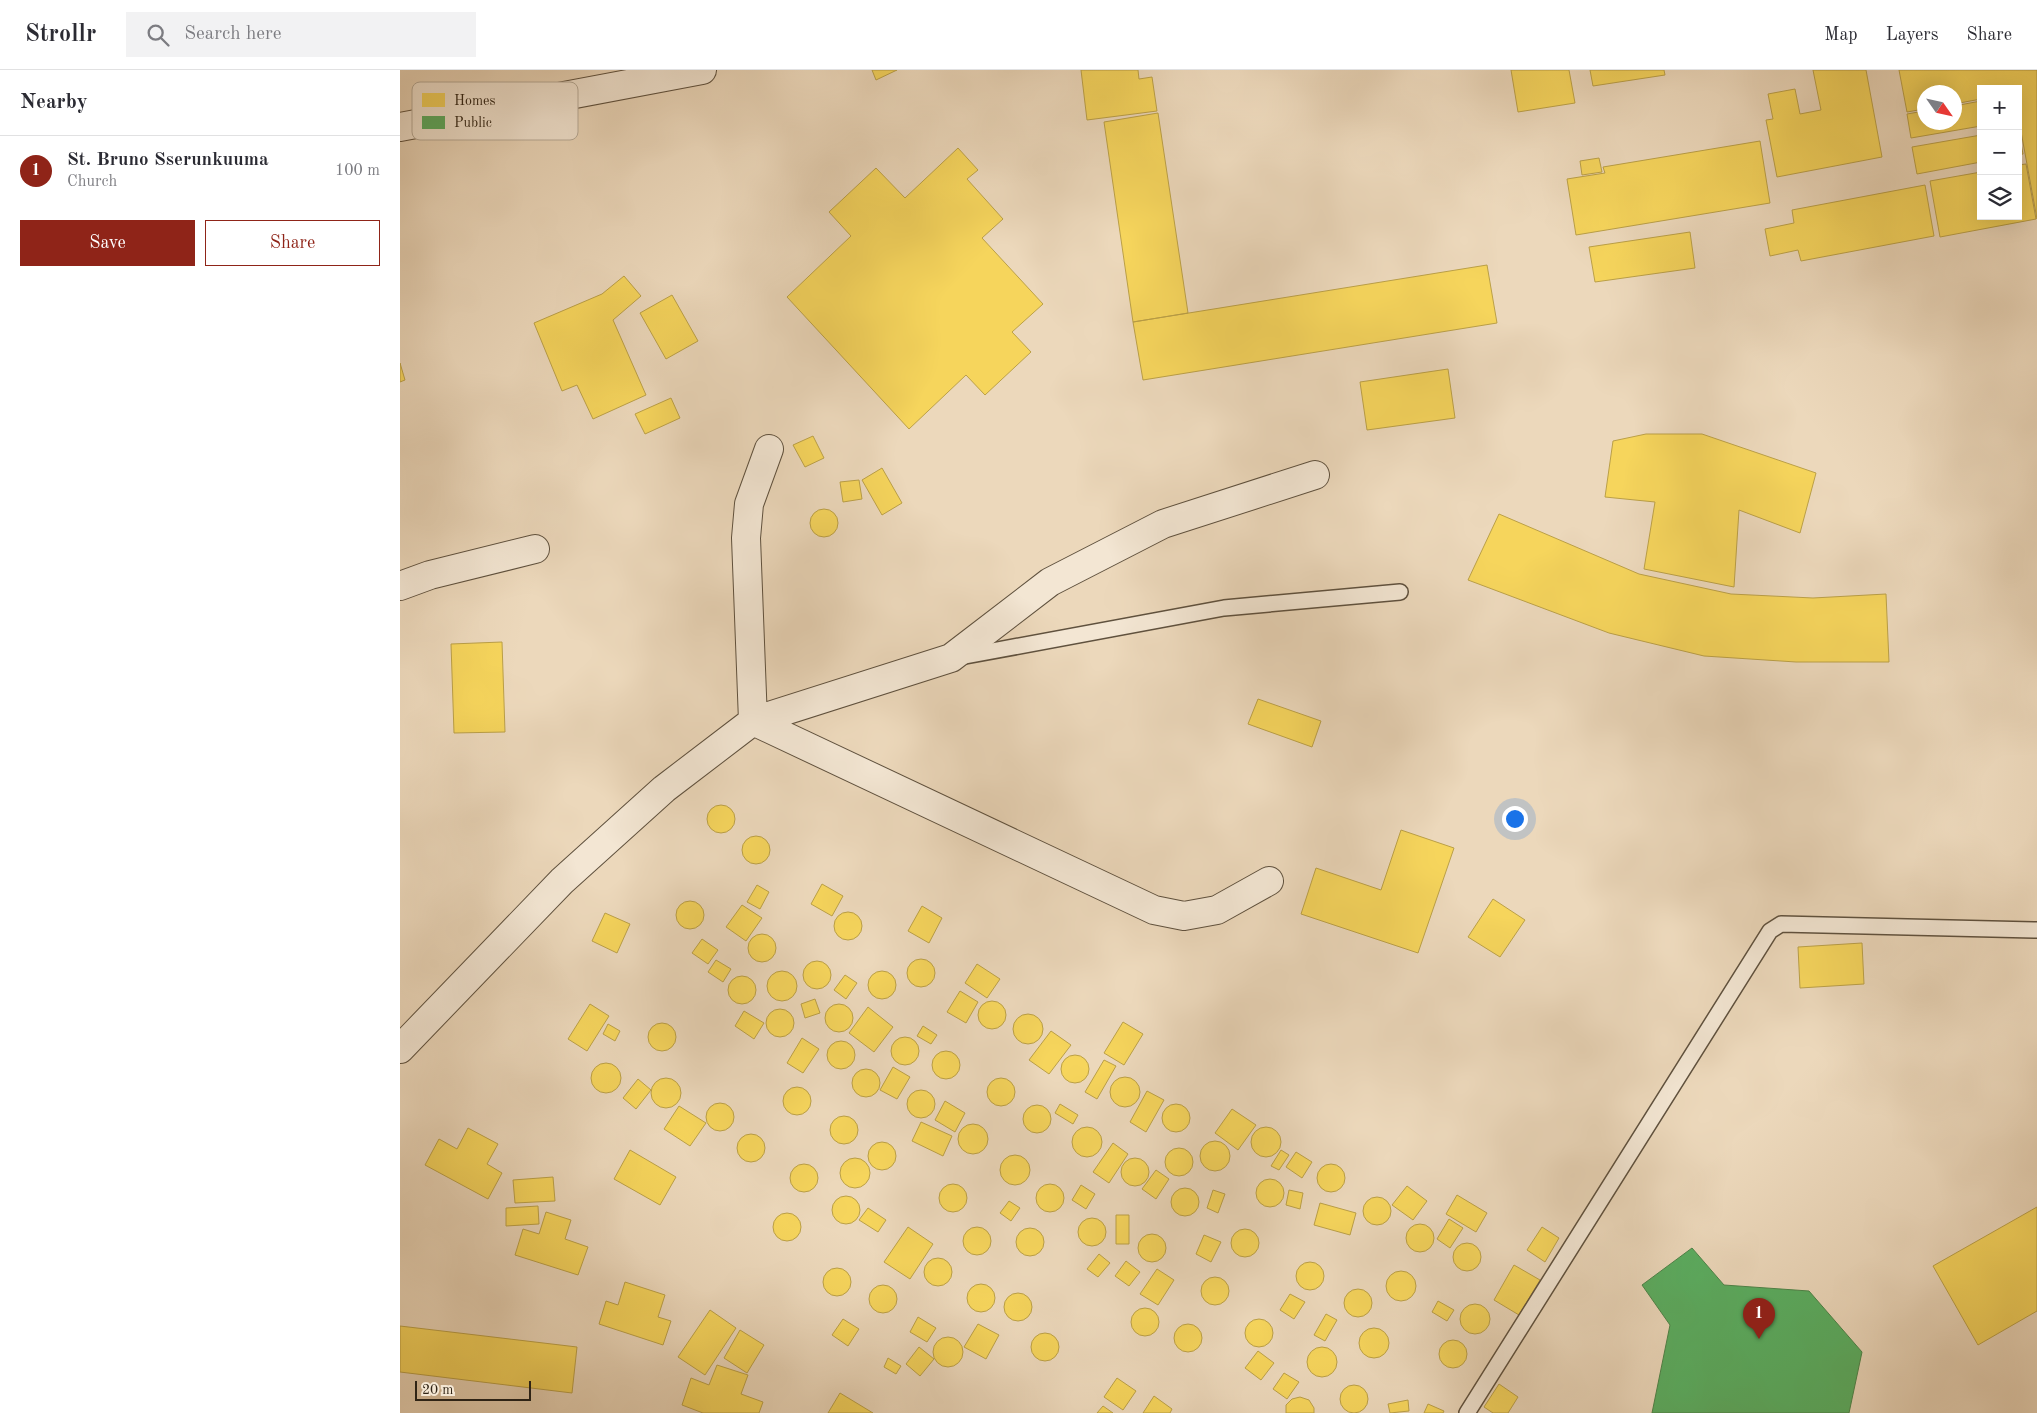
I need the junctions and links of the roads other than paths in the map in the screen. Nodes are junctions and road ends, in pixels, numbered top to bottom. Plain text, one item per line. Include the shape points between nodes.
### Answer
1 (702, 70) edge
2 (578, 93) edge
3 (769, 449) dead end
4 (1316, 475) dead end
5 (536, 549) dead end
6 (400, 586) edge
7 (1400, 592) dead end
8 (951, 658) junction
9 (753, 721) junction
10 (1269, 880) dead end
11 (2037, 930) edge
12 (400, 1050) edge
13 (1468, 1413) edge

1 - 2 street
3 - 9 street via 749,504 746,538
4 - 8 street via 1163,524 1050,582
5 - 6 street via 430,575
7 - 8 lane via 1224,608
8 - 9 street
9 - 10 street via 1154,910 1184,916 1217,910
9 - 12 street via 664,789 562,881
11 - 13 lane via 1781,924 1770,931

